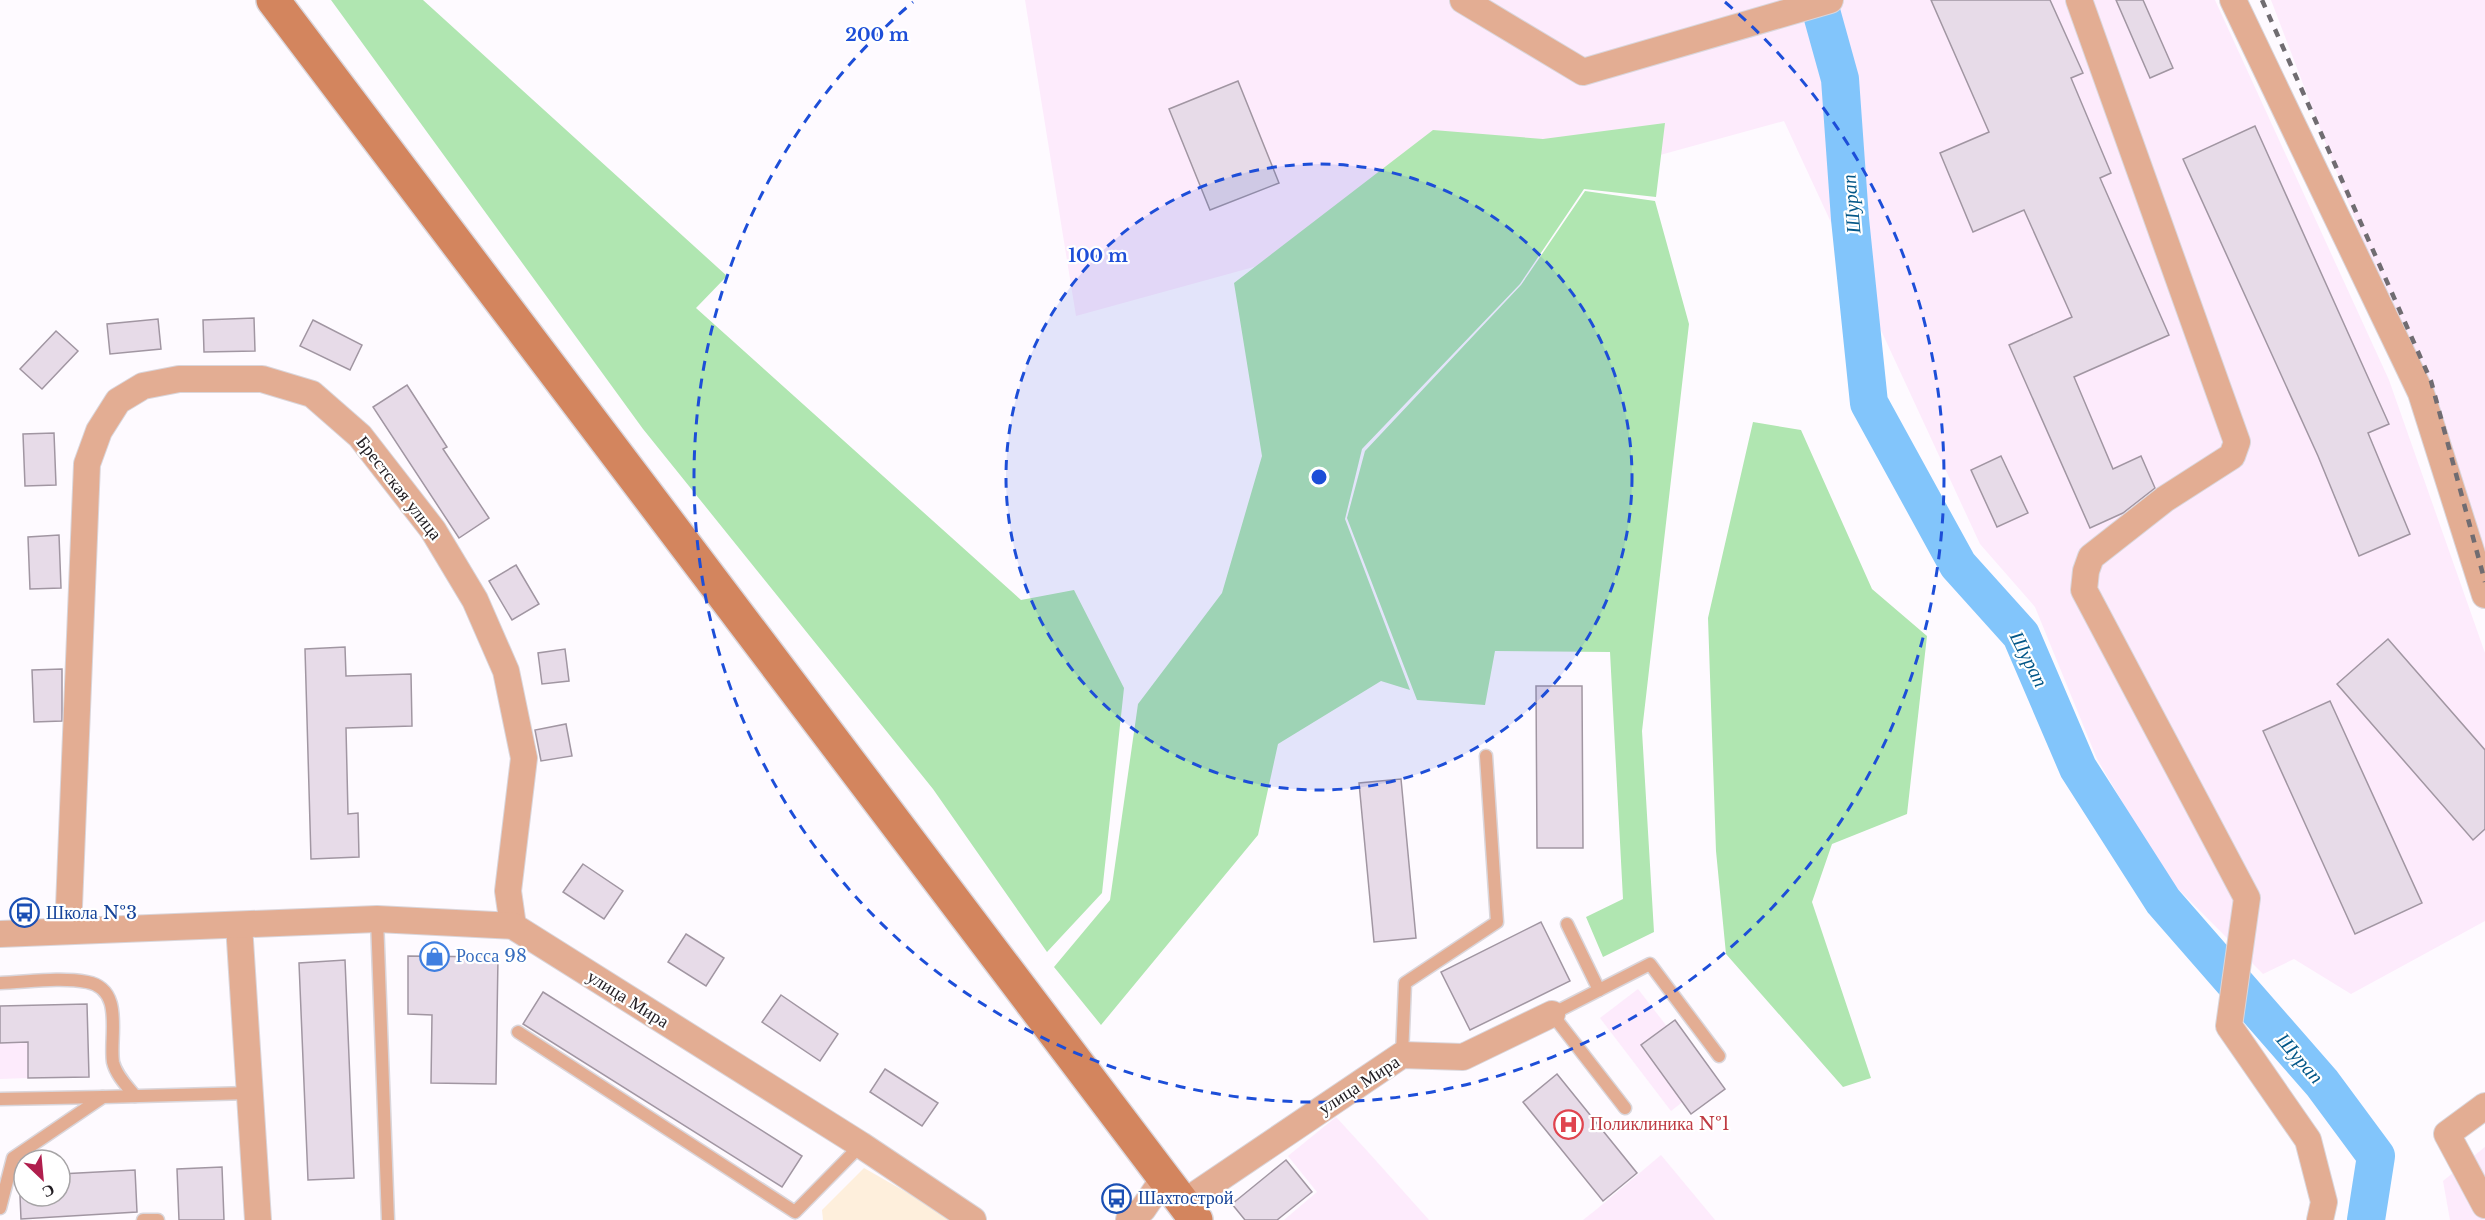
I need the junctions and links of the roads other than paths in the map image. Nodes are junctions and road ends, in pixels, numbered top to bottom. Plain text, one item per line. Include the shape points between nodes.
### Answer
1 (273, 0) edge
2 (1463, 0) edge
3 (1830, 0) edge
4 (2079, 0) edge
5 (2233, 0) edge
6 (2485, 595) edge
7 (1486, 756) dead end
8 (377, 919) junction
9 (1567, 924) dead end
10 (239, 925) junction
11 (513, 926) junction
12 (68, 931) junction
13 (0, 934) edge
14 (0, 983) edge
15 (1599, 990) junction
16 (1552, 1014) junction
17 (518, 1032) dead end
18 (1402, 1055) junction
19 (1719, 1056) dead end
20 (250, 1093) junction
21 (135, 1096) junction
22 (103, 1097) junction
23 (0, 1099) edge
24 (2485, 1106) edge
25 (1625, 1108) dead end
26 (861, 1145) junction
27 (1181, 1200) edge
28 (2485, 1205) edge
29 (0, 1208) edge
30 (794, 1216) edge
31 (143, 1220) edge
32 (158, 1220) edge
33 (258, 1220) edge
34 (388, 1220) edge
35 (973, 1220) edge
36 (1129, 1220) edge
37 (2320, 1220) edge

1 - 27 main road
2 - 3 street via 1583,72
4 - 37 street via 2237,442 2232,456 2165,499 2091,557 2084,590 2247,898 2229,1026 2308,1140 2324,1202
5 - 6 street via 2421,393
7 - 18 lane via 1497,922 1405,982
8 - 10 street, улица Мира
8 - 11 street, улица Мира
8 - 34 lane
9 - 15 lane
10 - 12 street, улица Мира
10 - 20 street
11 - 12 street, Брестская улица via 508,891 524,758 506,671 475,600 433,530 360,436 312,394 262,380 179,379 143,386 118,401 99,431 87,464
11 - 26 street, улица Мира
12 - 13 street, улица Мира
14 - 21 lane via 89,982 105,992 112,1007 113,1063
15 - 16 lane
15 - 19 lane via 1650,964
16 - 18 street, улица Мира via 1463,1057
16 - 25 lane
17 - 30 lane
18 - 27 street, улица Мира
20 - 21 lane
20 - 33 street
21 - 22 lane
22 - 23 lane
22 - 29 lane via 13,1158
24 - 28 street via 2447,1134
26 - 30 lane
26 - 35 street, улица Мира
27 - 36 street, улица Мира via 1143,1209
31 - 32 lane

